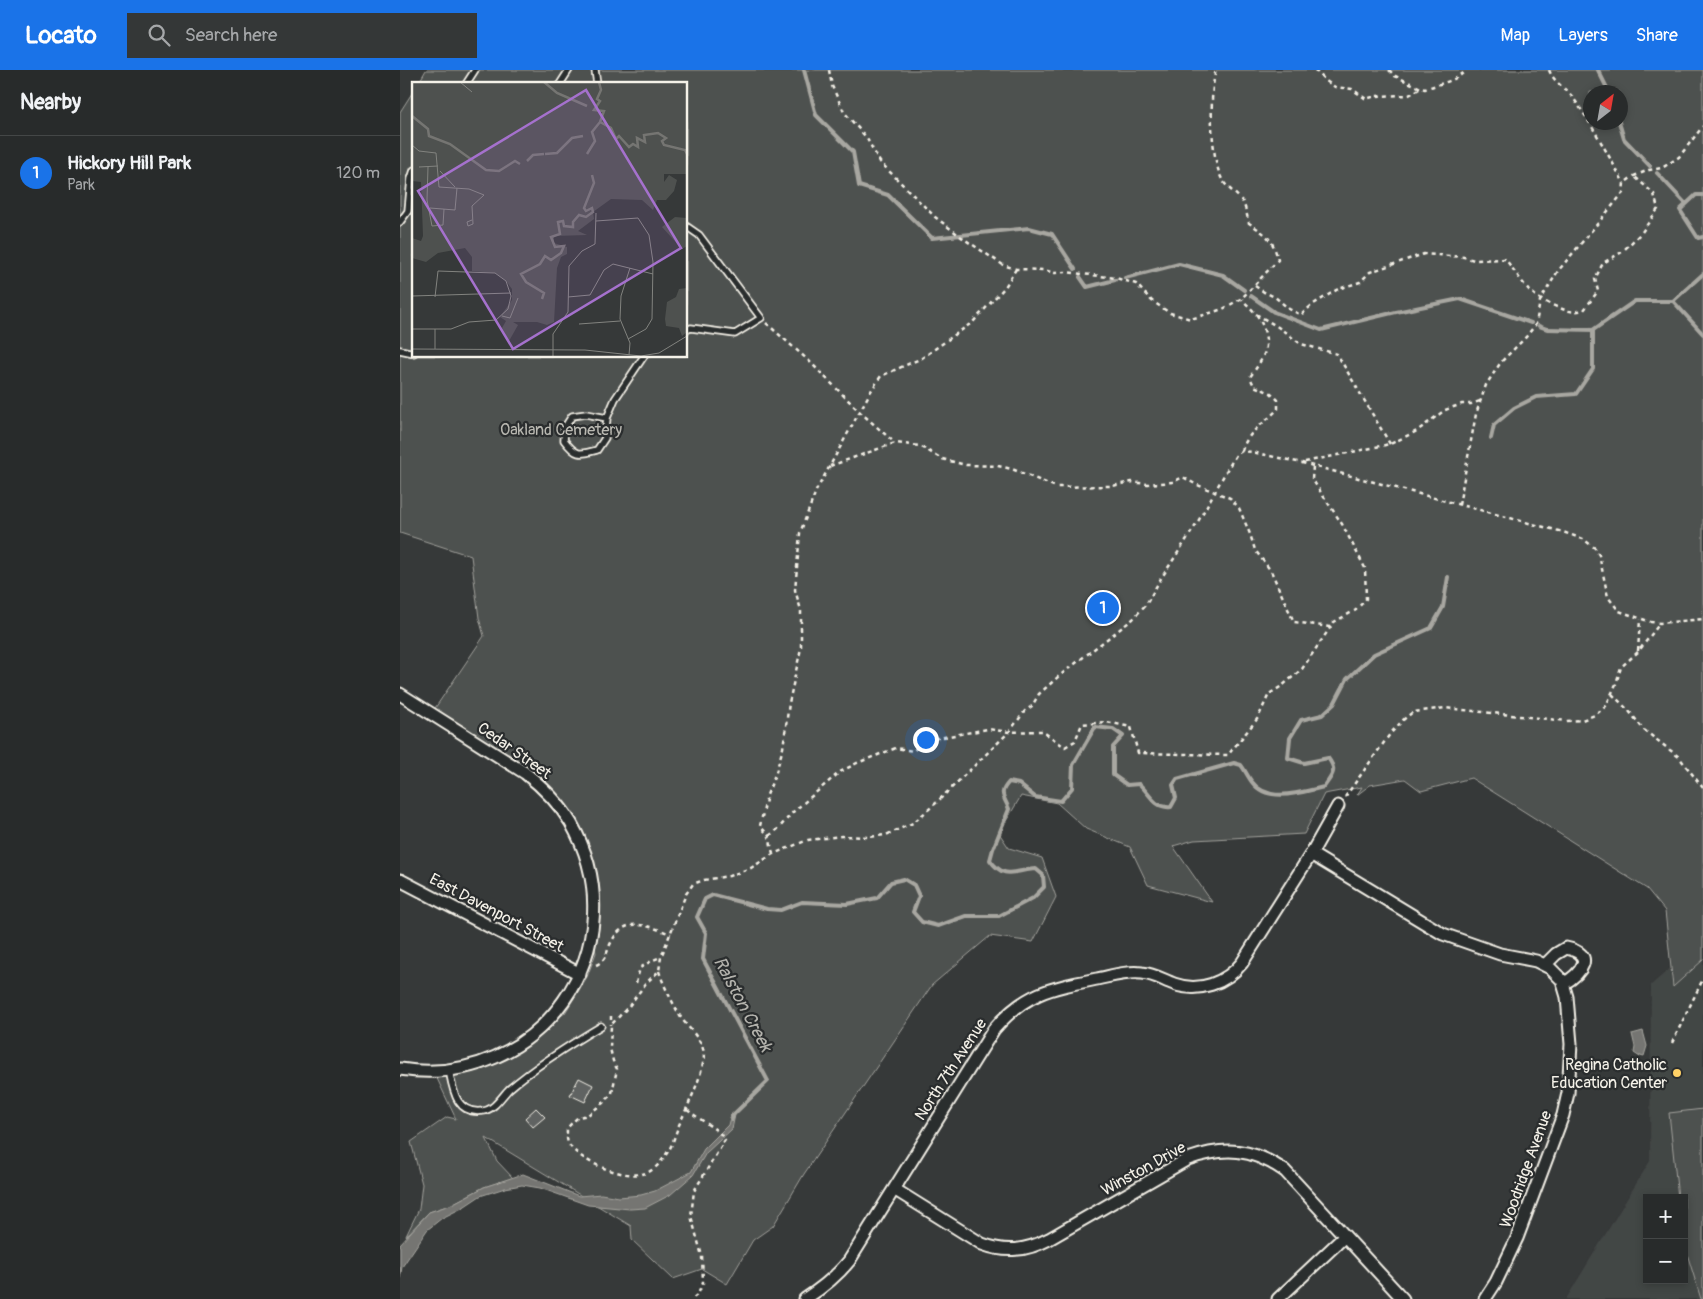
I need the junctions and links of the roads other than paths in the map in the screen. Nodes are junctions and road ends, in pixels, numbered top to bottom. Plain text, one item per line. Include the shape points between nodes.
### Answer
1 (475, 70) edge
2 (569, 70) edge
3 (467, 82) edge
4 (561, 82) edge
5 (412, 176) edge
6 (411, 213) edge
7 (400, 222) edge
8 (688, 227) edge
9 (688, 329) edge
10 (643, 358) edge
11 (607, 418) junction
12 (400, 694) edge
13 (1338, 806) road end
14 (1311, 854) junction
15 (400, 880) edge
16 (1545, 965) junction
17 (581, 970) junction
18 (1563, 984) junction
19 (601, 1026) dead end
20 (400, 1069) edge
21 (449, 1070) junction
22 (894, 1189) junction
23 (1344, 1236) junction
24 (805, 1299) edge
25 (1278, 1299) edge
26 (1403, 1299) edge
27 (1485, 1299) edge

1 - 3 lane
2 - 4 lane
5 - 6 lane
6 - 7 lane
8 - 9 lane via 699,235 761,318 735,334
10 - 11 lane via 615,399
11 - 11 lane via 586,414 572,416 564,427 564,440 572,451 583,454 597,450 605,438
12 - 17 street, Cedar Street via 525,773 558,804 570,822 581,842 593,886 592,931
13 - 14 street, North 7th Avenue
14 - 16 street via 1443,934 1500,954
14 - 22 street, North 7th Avenue via 1242,963 1215,984 1187,987 1158,976 1129,972 1048,990 1006,1014
15 - 17 street, East Davenport Street
16 - 18 street
16 - 18 street via 1566,948 1581,955 1581,970
17 - 21 street, Cedar Street via 559,1008 526,1040 486,1062
18 - 27 street, Woodridge Avenue via 1571,1044 1565,1108 1517,1238
19 - 21 lane via 542,1064 485,1112 464,1108 455,1097
20 - 21 street, Cedar Street via 424,1072
22 - 23 street, Winston Drive via 982,1244 995,1249 1023,1250 1037,1246 1188,1159 1224,1150 1240,1151 1272,1162 1285,1171
22 - 24 street, North 7th Avenue via 837,1276
23 - 25 street
23 - 26 street, Winston Drive

